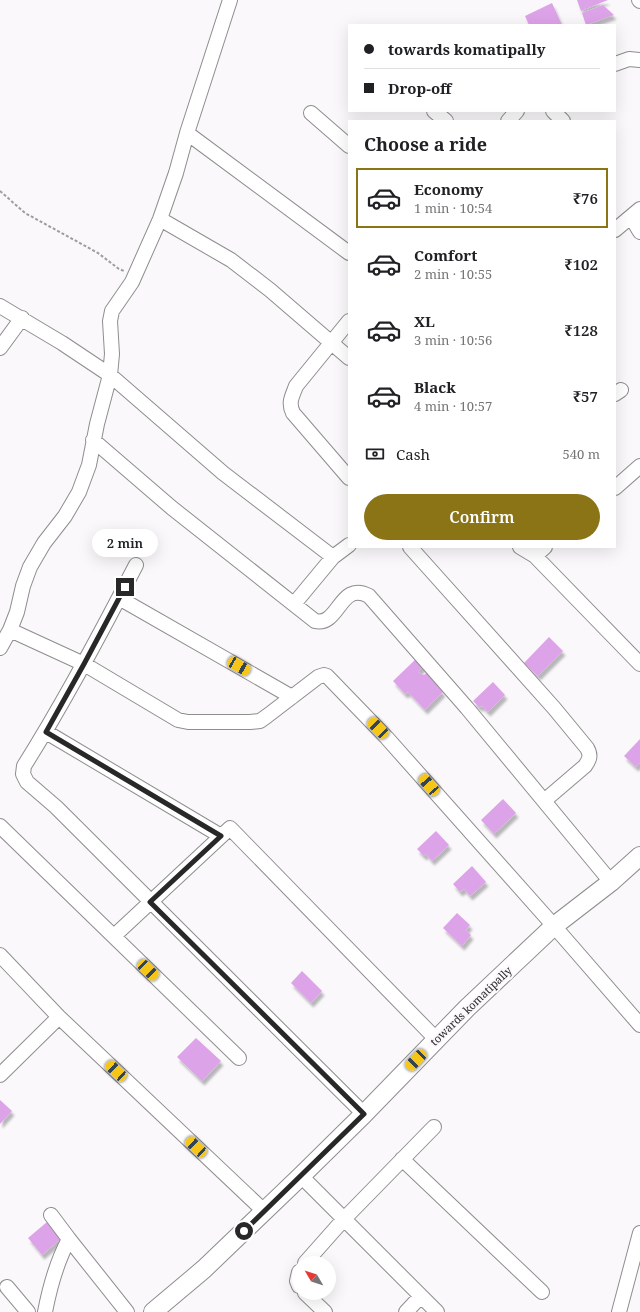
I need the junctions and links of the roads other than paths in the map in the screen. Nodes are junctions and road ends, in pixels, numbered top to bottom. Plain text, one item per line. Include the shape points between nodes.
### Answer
1 (230, 0) edge
2 (640, 60) edge
3 (616, 63) edge
4 (435, 112) edge
5 (516, 112) edge
6 (554, 112) edge
7 (311, 113) dead end
8 (445, 120) edge
9 (509, 120) edge
10 (562, 120) edge
11 (187, 133) junction
12 (348, 145) edge
13 (635, 213) edge
14 (160, 219) junction
15 (616, 229) edge
16 (640, 232) edge
17 (348, 253) edge
18 (0, 306) edge
19 (22, 318) junction
20 (348, 322) edge
21 (332, 343) junction
22 (0, 348) edge
23 (348, 357) edge
24 (110, 375) junction
25 (93, 440) junction
26 (640, 466) edge
27 (348, 477) edge
28 (616, 487) edge
29 (348, 546) edge
30 (411, 548) edge
31 (522, 548) edge
32 (544, 548) edge
33 (535, 556) junction
34 (332, 557) junction
35 (136, 565) dead end
36 (119, 598) junction
37 (294, 604) junction
38 (10, 630) junction
39 (0, 648) edge
40 (84, 664) junction
41 (640, 664) edge
42 (292, 697) junction
43 (46, 732) junction
44 (544, 801) junction
45 (0, 826) edge
46 (221, 836) junction
47 (640, 856) edge
48 (611, 882) junction
49 (150, 902) junction
50 (554, 926) junction
51 (114, 936) junction
52 (0, 955) edge
53 (59, 1017) junction
54 (640, 1025) edge
55 (436, 1039) junction
56 (239, 1058) dead end
57 (0, 1075) edge
58 (364, 1114) junction
59 (434, 1127) dead end
60 (402, 1160) junction
61 (301, 1176) junction
62 (264, 1211) junction
63 (51, 1215) dead end
64 (344, 1219) junction
65 (640, 1234) edge
66 (69, 1239) junction
67 (311, 1256) edge
68 (7, 1288) dead end
69 (542, 1292) dead end
70 (421, 1296) junction
71 (312, 1300) edge
72 (160, 1310) edge
73 (28, 1312) edge
74 (45, 1312) edge
75 (127, 1312) edge
76 (325, 1312) edge
77 (406, 1312) edge
78 (437, 1312) edge
79 (619, 1312) edge

1 - 11 street
2 - 3 street via 629,59
4 - 8 street
5 - 9 street
6 - 10 street
7 - 12 street
11 - 14 street
11 - 17 street
13 - 15 street
13 - 16 street
14 - 21 street via 231,260
14 - 24 street via 135,276 112,311
18 - 19 street
19 - 22 street
19 - 24 street
20 - 21 street
21 - 23 street
21 - 27 street via 296,386 290,406 293,413
24 - 25 street
24 - 34 street via 223,472
25 - 37 street via 172,508
25 - 38 street via 89,465 79,492 30,567
26 - 28 street
29 - 34 street
30 - 44 street via 587,748 590,754 585,766
31 - 33 street
32 - 33 street
33 - 41 street
34 - 37 street
35 - 36 street
36 - 40 street
36 - 42 street
37 - 44 street via 315,621 320,622 330,616 353,593 369,596
38 - 39 street
38 - 40 street
40 - 42 street via 178,720 188,722 260,721
40 - 43 street
42 - 50 street via 320,675 330,678 387,738
43 - 46 street
43 - 49 street via 24,766 23,774 27,782 56,807
44 - 48 street
45 - 51 street
46 - 49 street
46 - 55 street via 230,828
47 - 48 street, towards komatipally
48 - 50 street, towards komatipally
49 - 51 street
49 - 58 street
50 - 54 street
50 - 55 street, towards komatipally
51 - 56 street
52 - 53 street
53 - 57 street
53 - 62 street
55 - 58 street, towards komatipally
58 - 61 street, towards komatipally
59 - 60 street
60 - 64 street
60 - 69 street
61 - 62 street, towards komatipally
61 - 64 street
62 - 72 street, towards komatipally
63 - 66 street
64 - 67 street
64 - 70 street
65 - 79 street
66 - 74 street via 60,1254 52,1278
66 - 75 street
68 - 73 street
70 - 77 street
70 - 78 street
71 - 76 street

